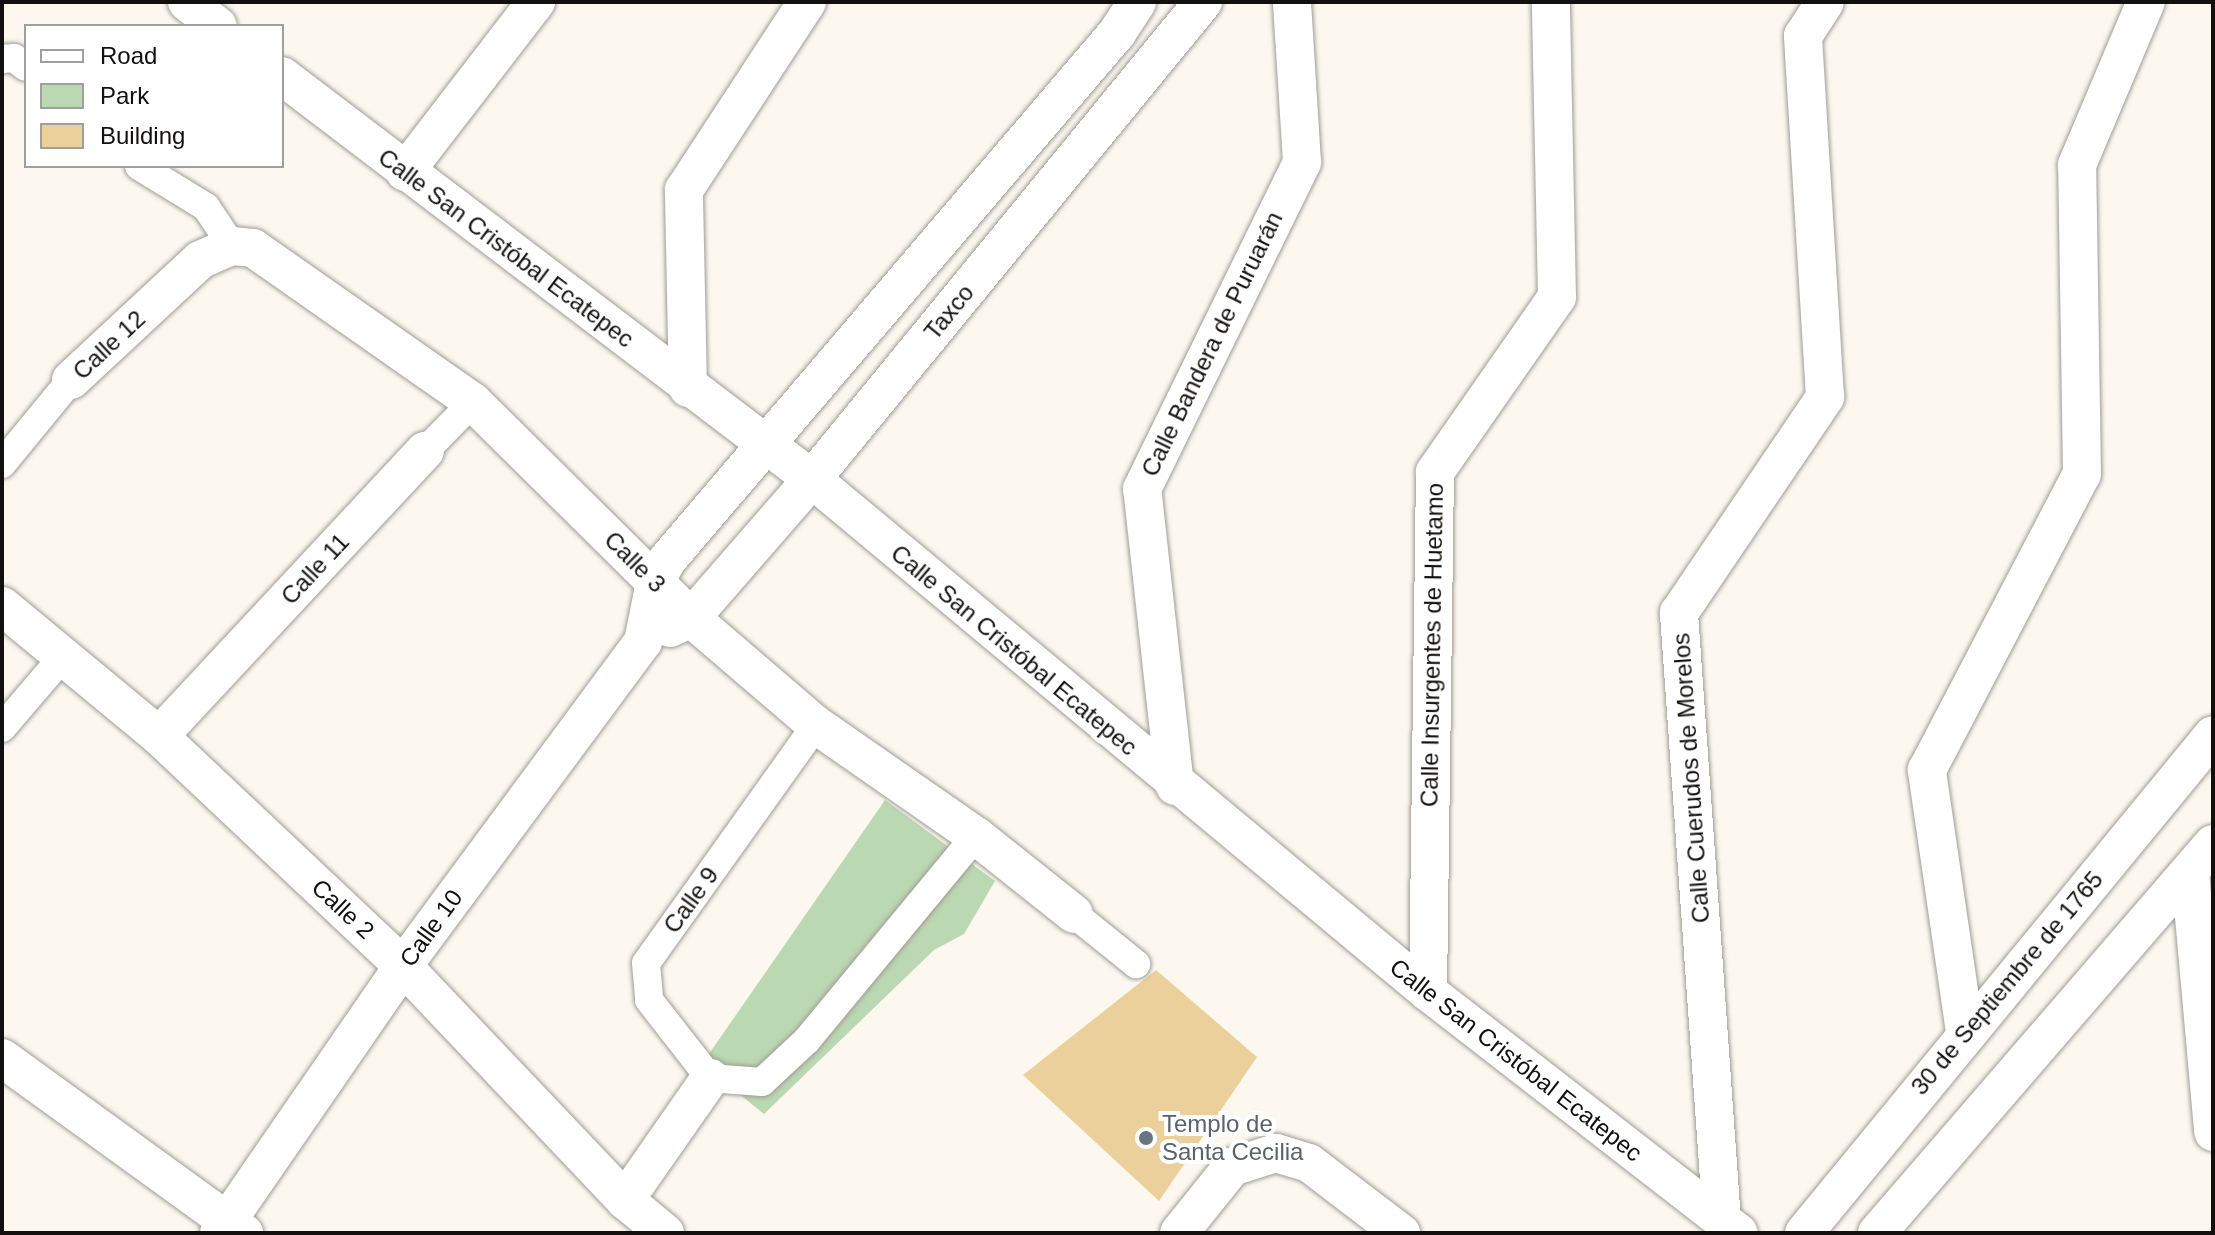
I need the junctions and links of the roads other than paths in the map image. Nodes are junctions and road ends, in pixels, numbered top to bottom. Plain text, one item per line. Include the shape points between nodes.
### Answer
1 (187, 2) edge
2 (536, 2) edge
3 (807, 2) edge
4 (1203, 2) edge
5 (1292, 2) edge
6 (1551, 2) edge
7 (1825, 2) edge
8 (2146, 2) edge
9 (1122, 12) edge
10 (215, 24) edge
11 (2, 59) edge
12 (24, 66) edge
13 (284, 78) edge
14 (142, 168) edge
15 (405, 172) junction
16 (232, 246) junction
17 (71, 380) joint
18 (688, 388) junction
19 (473, 402) junction
20 (767, 445) junction
21 (425, 451) joint
22 (2, 464) edge
23 (812, 479) junction
24 (655, 582) junction
25 (2, 606) edge
26 (691, 618) junction
27 (643, 642) junction
28 (60, 660) junction
29 (816, 725) junction
30 (2, 728) edge
31 (2213, 735) edge
32 (159, 736) junction
33 (1175, 786) junction
34 (976, 836) junction
35 (2201, 858) edge
36 (1074, 914) joint
37 (1136, 964) dead end
38 (403, 966) junction
39 (1428, 992) junction
40 (1965, 1032) junction
41 (2, 1058) edge
42 (710, 1078) junction
43 (2213, 1132) edge
44 (625, 1200) junction
45 (1730, 1227) edge
46 (230, 1229) edge
47 (665, 1233) edge
48 (1179, 1233) edge
49 (1401, 1233) edge
50 (1804, 1233) edge
51 (1877, 1233) edge

1 - 10 street
2 - 15 street
3 - 18 street via 684,190
4 - 23 street, Taxco
5 - 33 street, Calle Bandera de Puruarán via 1302,162 1142,489
6 - 39 street, Calle Insurgentes de Huetamo via 1557,297 1435,472
7 - 45 street, Calle Cuerudos de Morelos via 1803,36 1825,397 1679,613
8 - 40 street via 2077,165 2082,474 1927,770
9 - 20 street
11 - 12 street via 14,58
13 - 15 street, Calle San Cristóbal Ecatepec
14 - 16 street via 206,207
15 - 18 street, Calle San Cristóbal Ecatepec
16 - 17 street, Calle 12 via 200,260
16 - 19 street, Calle 3 via 253,248
17 - 22 street, Calle 12
18 - 20 street, Calle San Cristóbal Ecatepec
19 - 21 street, Calle 11
19 - 24 street, Calle 3
20 - 23 street, Calle San Cristóbal Ecatepec
20 - 24 street via 668,559
21 - 32 street, Calle 11
23 - 26 street, Taxco
23 - 33 street, Calle San Cristóbal Ecatepec
24 - 26 street, Calle 3
24 - 27 street, Calle 10
25 - 28 street, Calle 2
26 - 27 street, Calle 10
26 - 29 street, Calle 3
27 - 38 street, Calle 10
28 - 30 street
28 - 32 street, Calle 2
29 - 34 street, Calle 3
29 - 42 street, Calle 9 via 646,963 649,1000
31 - 40 street, 30 de Septiembre de 1765
32 - 38 street, Calle 2
33 - 39 street, Calle San Cristóbal Ecatepec
34 - 36 street, Calle 3
34 - 42 street via 807,1040 762,1082
35 - 43 street
35 - 51 street
36 - 37 street, Calle 3
38 - 44 street, Calle 2
38 - 46 street, Calle 10
39 - 45 street, Calle San Cristóbal Ecatepec
40 - 50 street, 30 de Septiembre de 1765
41 - 46 street
42 - 44 street
44 - 47 street, Calle 2
48 - 49 street via 1232,1167 1276,1153 1309,1163

